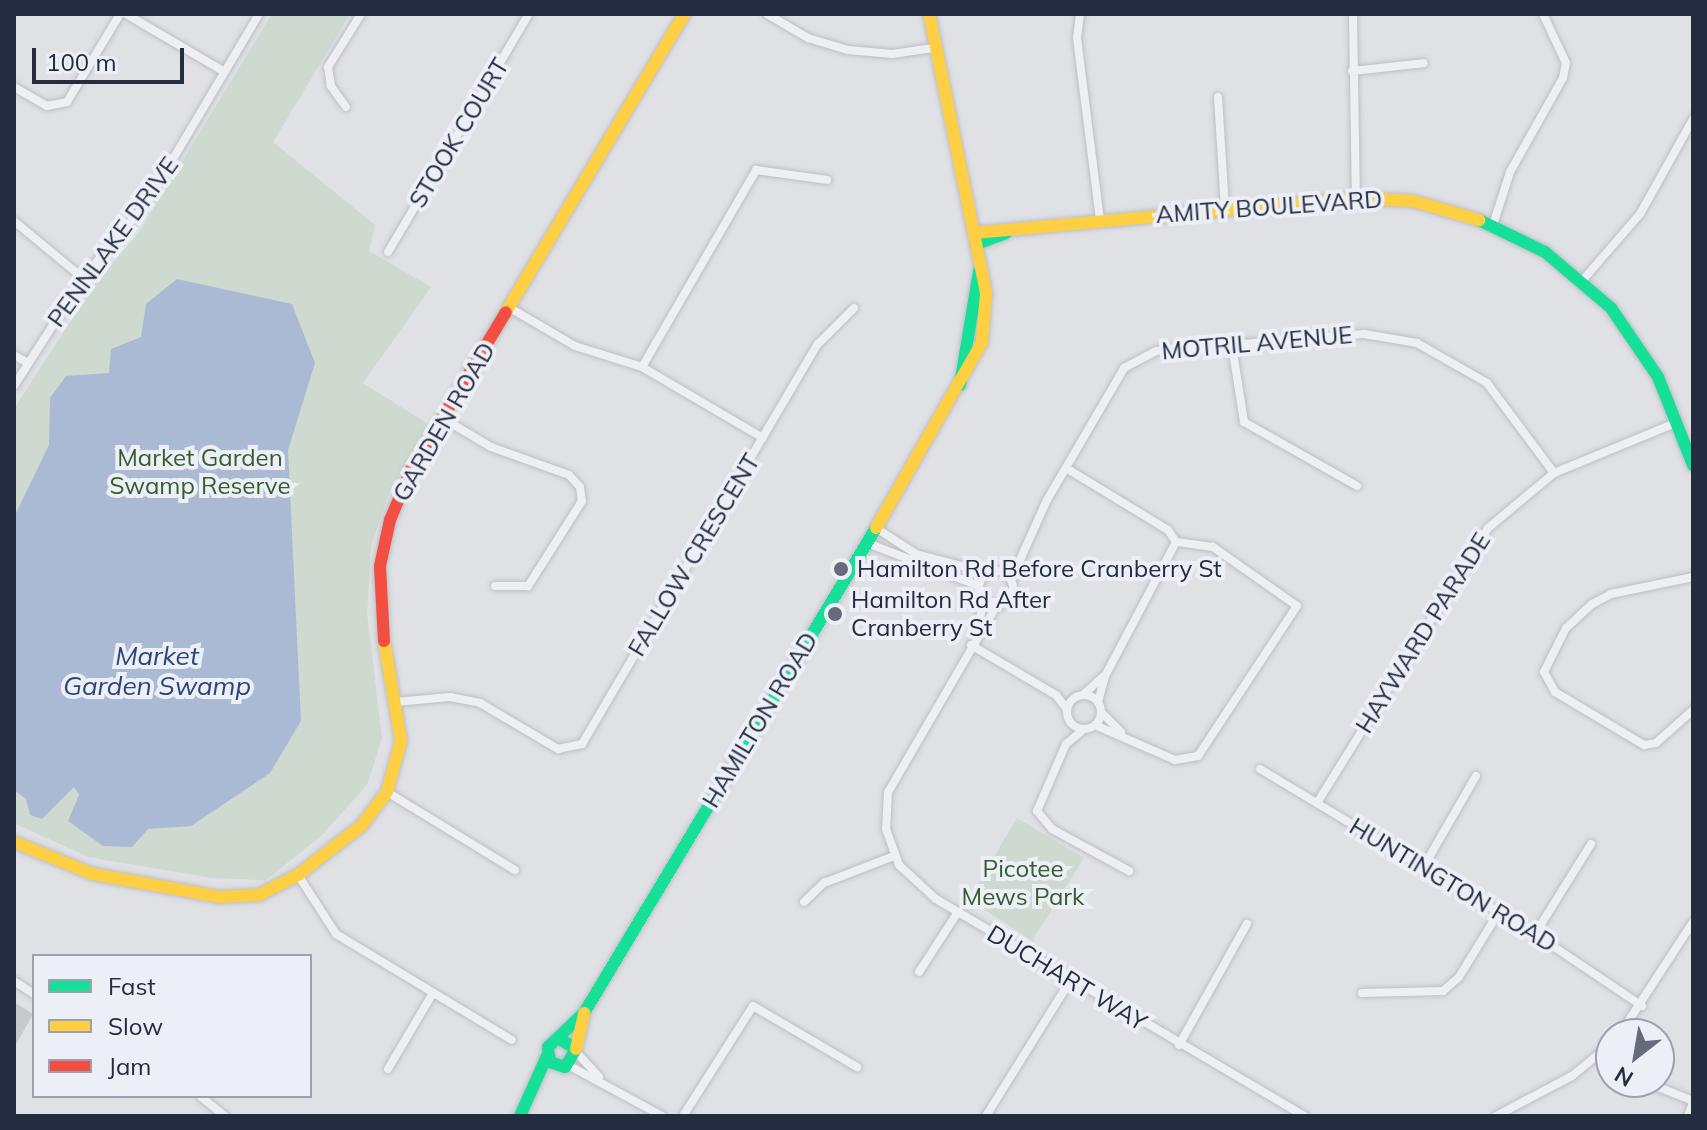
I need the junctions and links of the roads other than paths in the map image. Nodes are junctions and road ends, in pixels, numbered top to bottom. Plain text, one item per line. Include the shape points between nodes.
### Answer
1 (123, 14) edge
2 (259, 14) edge
3 (361, 14) edge
4 (529, 14) edge
5 (684, 14) edge
6 (767, 14) edge
7 (929, 14) edge
8 (1080, 14) edge
9 (1353, 14) edge
10 (1543, 14) edge
11 (934, 48) junction
12 (1576, 59) dead end
13 (1424, 63) dead end
14 (1566, 63) junction
15 (223, 71) junction
16 (1352, 71) junction
17 (14, 87) edge
18 (1218, 97) dead end
19 (346, 107) dead end
20 (1693, 119) edge
21 (827, 180) dead end
22 (1356, 198) junction
23 (1225, 208) junction
24 (1100, 220) junction
25 (14, 221) edge
26 (1493, 225) junction
27 (975, 239) junction
28 (388, 252) dead end
29 (83, 278) junction
30 (1582, 281) junction
31 (510, 308) junction
32 (854, 308) dead end
33 (1232, 346) junction
34 (14, 355) edge
35 (28, 363) junction
36 (642, 367) junction
37 (14, 386) edge
38 (442, 418) junction
39 (1679, 422) junction
40 (763, 438) junction
41 (1693, 465) edge
42 (1066, 468) junction
43 (1554, 473) junction
44 (1357, 486) dead end
45 (876, 528) junction
46 (1176, 542) junction
47 (867, 543) junction
48 (1018, 556) junction
49 (993, 572) junction
50 (1693, 577) edge
51 (1011, 580) junction
52 (495, 586) dead end
53 (979, 586) junction
54 (983, 600) junction
55 (997, 605) junction
56 (979, 629) junction
57 (971, 645) junction
58 (1105, 676) junction
59 (1056, 695) junction
60 (1080, 696) junction
61 (395, 702) junction
62 (1098, 702) junction
63 (1067, 709) junction
64 (1693, 710) edge
65 (1102, 713) junction
66 (1069, 721) junction
67 (1095, 725) junction
68 (1084, 729) junction
69 (1122, 732) junction
70 (1066, 744) junction
71 (1260, 769) dead end
72 (1476, 776) dead end
73 (387, 792) junction
74 (1317, 803) junction
75 (14, 842) edge
76 (1591, 844) dead end
77 (894, 856) junction
78 (1424, 866) junction
79 (515, 870) dead end
80 (1129, 871) dead end
81 (298, 875) junction
82 (804, 902) dead end
83 (958, 912) junction
84 (1499, 912) junction
85 (1247, 924) dead end
86 (1692, 928) edge
87 (1535, 934) junction
88 (919, 972) dead end
89 (14, 981) edge
90 (1070, 981) junction
91 (32, 993) edge
92 (433, 993) junction
93 (1362, 993) dead end
94 (1642, 1006) junction
95 (584, 1013) junction
96 (1633, 1018) edge
97 (558, 1038) junction
98 (512, 1040) dead end
99 (1179, 1045) junction
100 (576, 1050) junction
101 (547, 1056) junction
102 (1595, 1057) edge
103 (565, 1066) junction
104 (857, 1067) dead end
105 (388, 1069) dead end
106 (603, 1080) junction
107 (534, 1093) junction
108 (202, 1098) edge
109 (1693, 1102) edge
110 (1515, 1113) edge
111 (225, 1116) edge
112 (520, 1116) edge
113 (662, 1116) edge
114 (683, 1116) edge
115 (986, 1116) edge
116 (1305, 1116) edge
117 (1496, 1116) edge
118 (1688, 1116) edge

1 - 15 street
1 - 17 street via 67,102 47,106
2 - 15 street, PENNLAKE DRIVE
3 - 19 street via 328,67 331,86
4 - 28 street, STOOK COURT
5 - 31 street, GARDEN ROAD
6 - 11 street via 808,38 848,50 892,54
7 - 11 street, HAMILTON ROAD
8 - 24 street via 1077,38
9 - 16 street
10 - 14 street
11 - 27 street, HAMILTON ROAD
12 - 14 street
13 - 16 street
14 - 26 street via 1563,78 1510,172
15 - 29 street, PENNLAKE DRIVE via 148,201
16 - 22 street
18 - 23 street
20 - 30 street via 1640,214
21 - 36 street via 756,170
22 - 23 street, AMITY BOULEVARD
22 - 26 street, AMITY BOULEVARD via 1424,203
23 - 24 street, AMITY BOULEVARD
24 - 27 street, AMITY BOULEVARD
25 - 29 street
26 - 30 street, AMITY BOULEVARD
27 - 45 street, HAMILTON ROAD via 980,324 960,385
29 - 35 street, PENNLAKE DRIVE
30 - 39 street, AMITY BOULEVARD via 1639,345
31 - 36 street, FALLOW CRESCENT via 575,346
31 - 38 street, GARDEN ROAD
32 - 40 street via 818,344
33 - 42 street, MOTRIL AVENUE via 1156,351 1131,361
33 - 43 street, MOTRIL AVENUE via 1364,334 1417,343 1487,383
33 - 44 street via 1244,422
34 - 35 street
35 - 37 street, PENNLAKE DRIVE
36 - 40 street, FALLOW CRESCENT
38 - 52 street via 491,447 569,475 580,487 582,501 528,586
38 - 61 street, GARDEN ROAD via 390,520 380,566
39 - 41 street, AMITY BOULEVARD
39 - 43 street, HAYWARD PARADE
40 - 61 street, FALLOW CRESCENT via 582,744 558,749 480,703 450,697
42 - 46 street via 1168,530
42 - 48 street, MOTRIL AVENUE
43 - 74 street, HAYWARD PARADE via 1488,528
45 - 47 street, HAMILTON ROAD
45 - 49 street via 916,554
46 - 58 street
46 - 69 street via 1213,547 1297,606 1198,756 1175,760
47 - 53 street
47 - 95 street, HAMILTON ROAD
48 - 49 street, MOTRIL AVENUE
48 - 51 street, MOTRIL AVENUE
49 - 51 street
49 - 53 street
50 - 64 street via 1611,594 1592,604 1566,628 1544,672 1555,692 1644,745 1656,743
51 - 55 street via 1011,596
53 - 54 street
54 - 55 street
54 - 56 street, DUCHART WAY
55 - 56 street, DUCHART WAY
56 - 57 street, DUCHART WAY
57 - 59 street
57 - 77 street, DUCHART WAY via 888,792 886,829
58 - 60 street
58 - 62 street
59 - 60 street
59 - 63 street
60 - 62 street
60 - 63 street
61 - 73 street, GARDEN ROAD via 401,741
62 - 65 street
63 - 66 street
65 - 67 street
65 - 69 street
66 - 68 street
66 - 70 street
67 - 68 street
67 - 69 street
68 - 70 street
70 - 80 street via 1039,798 1039,818
71 - 74 street, HUNTINGTON ROAD
72 - 78 street
73 - 79 street
73 - 81 street, GARDEN ROAD via 361,826
74 - 78 street, HUNTINGTON ROAD
75 - 81 street, GARDEN ROAD via 93,874 219,897 259,895
76 - 87 street
77 - 82 street via 824,883
77 - 83 street, DUCHART WAY via 915,883
78 - 84 street, HUNTINGTON ROAD
81 - 92 street via 336,934
83 - 88 street
83 - 90 street, DUCHART WAY
84 - 87 street, HUNTINGTON ROAD
84 - 93 street via 1443,991
85 - 99 street
86 - 94 street
87 - 94 street, HUNTINGTON ROAD
89 - 91 street
90 - 99 street, DUCHART WAY
90 - 115 street
92 - 98 street
92 - 105 street
94 - 96 street
95 - 97 street, HAMILTON ROAD
95 - 100 street, HAMILTON ROAD
97 - 100 street
97 - 101 street, HAMILTON ROAD
99 - 116 street, DUCHART WAY
100 - 103 street, HAMILTON ROAD
100 - 106 street
101 - 103 street
101 - 107 street
102 - 110 street
103 - 106 street
103 - 107 street
104 - 114 street via 753,1006
106 - 113 street
107 - 112 street
108 - 111 street
109 - 118 street
110 - 117 street

